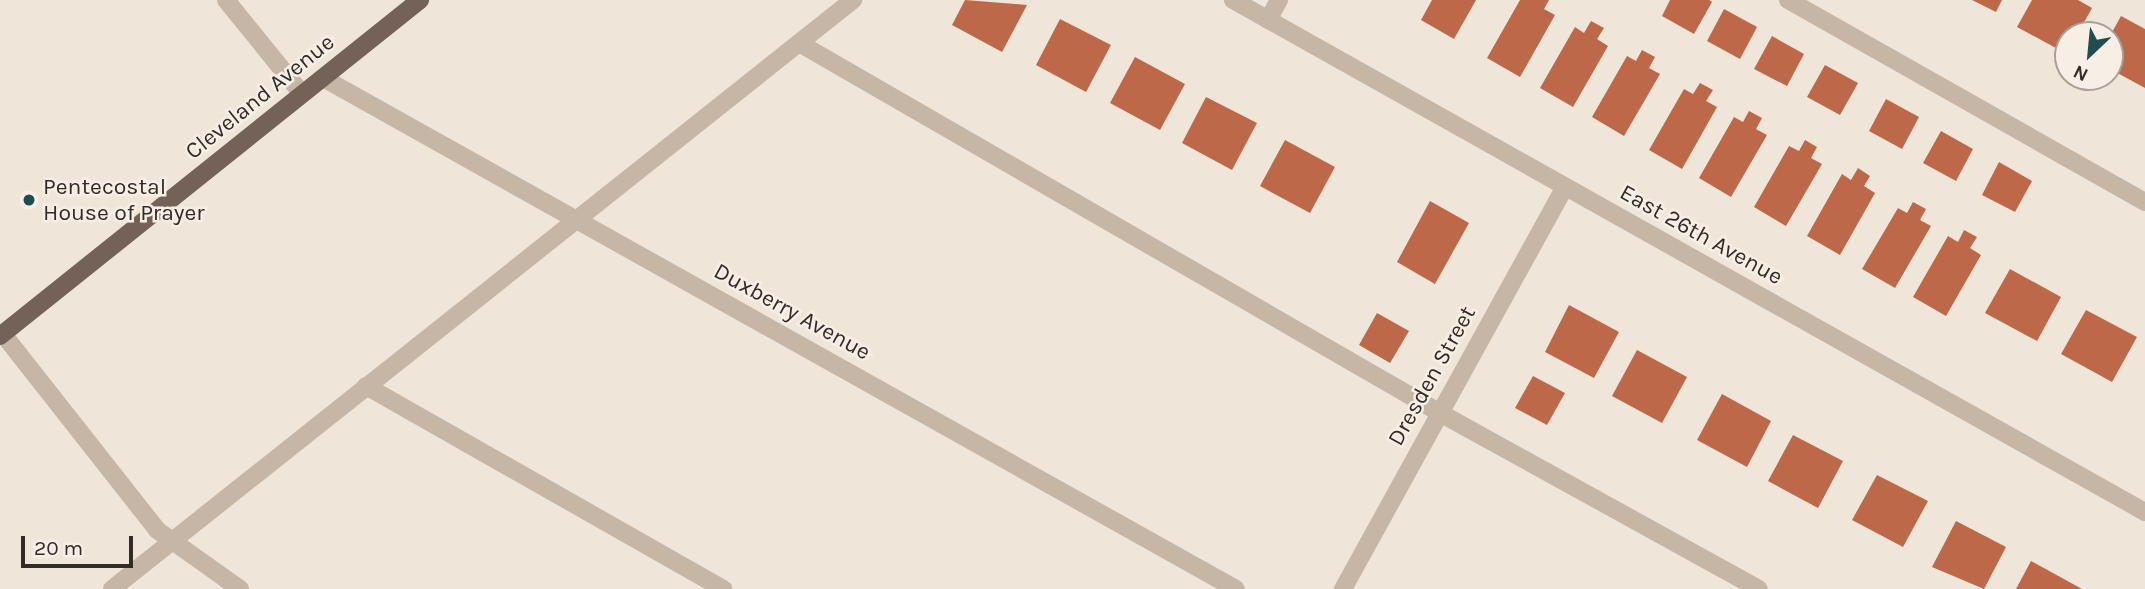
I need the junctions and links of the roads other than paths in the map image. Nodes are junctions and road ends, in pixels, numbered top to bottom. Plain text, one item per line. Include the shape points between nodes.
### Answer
1 (226, 0) edge
2 (420, 0) edge
3 (853, 0) edge
4 (1233, 0) edge
5 (1279, 0) edge
6 (1788, 0) edge
7 (1268, 20) junction
8 (799, 43) junction
9 (323, 78) junction
10 (302, 94) junction
11 (1565, 187) junction
12 (2145, 202) edge
13 (577, 219) junction
14 (1, 335) edge
15 (366, 386) junction
16 (1440, 413) junction
17 (2145, 512) edge
18 (172, 541) junction
19 (112, 589) edge
20 (240, 589) edge
21 (723, 589) edge
22 (1236, 589) edge
23 (1343, 589) edge
24 (1759, 589) edge

1 - 10 street
2 - 9 main road, Cleveland Avenue
3 - 8 street
4 - 7 street, East 26th Avenue
5 - 7 street
6 - 12 street
7 - 11 street, East 26th Avenue
8 - 13 street
8 - 16 street
9 - 10 main road, Cleveland Avenue
9 - 13 street, Duxberry Avenue
10 - 14 main road, Cleveland Avenue
11 - 16 street, Dresden Street
11 - 17 street, East 26th Avenue
13 - 15 street
13 - 22 street, Duxberry Avenue
14 - 18 street
15 - 18 street
15 - 21 street
16 - 23 street, Dresden Street
16 - 24 street
18 - 19 street
18 - 20 street

